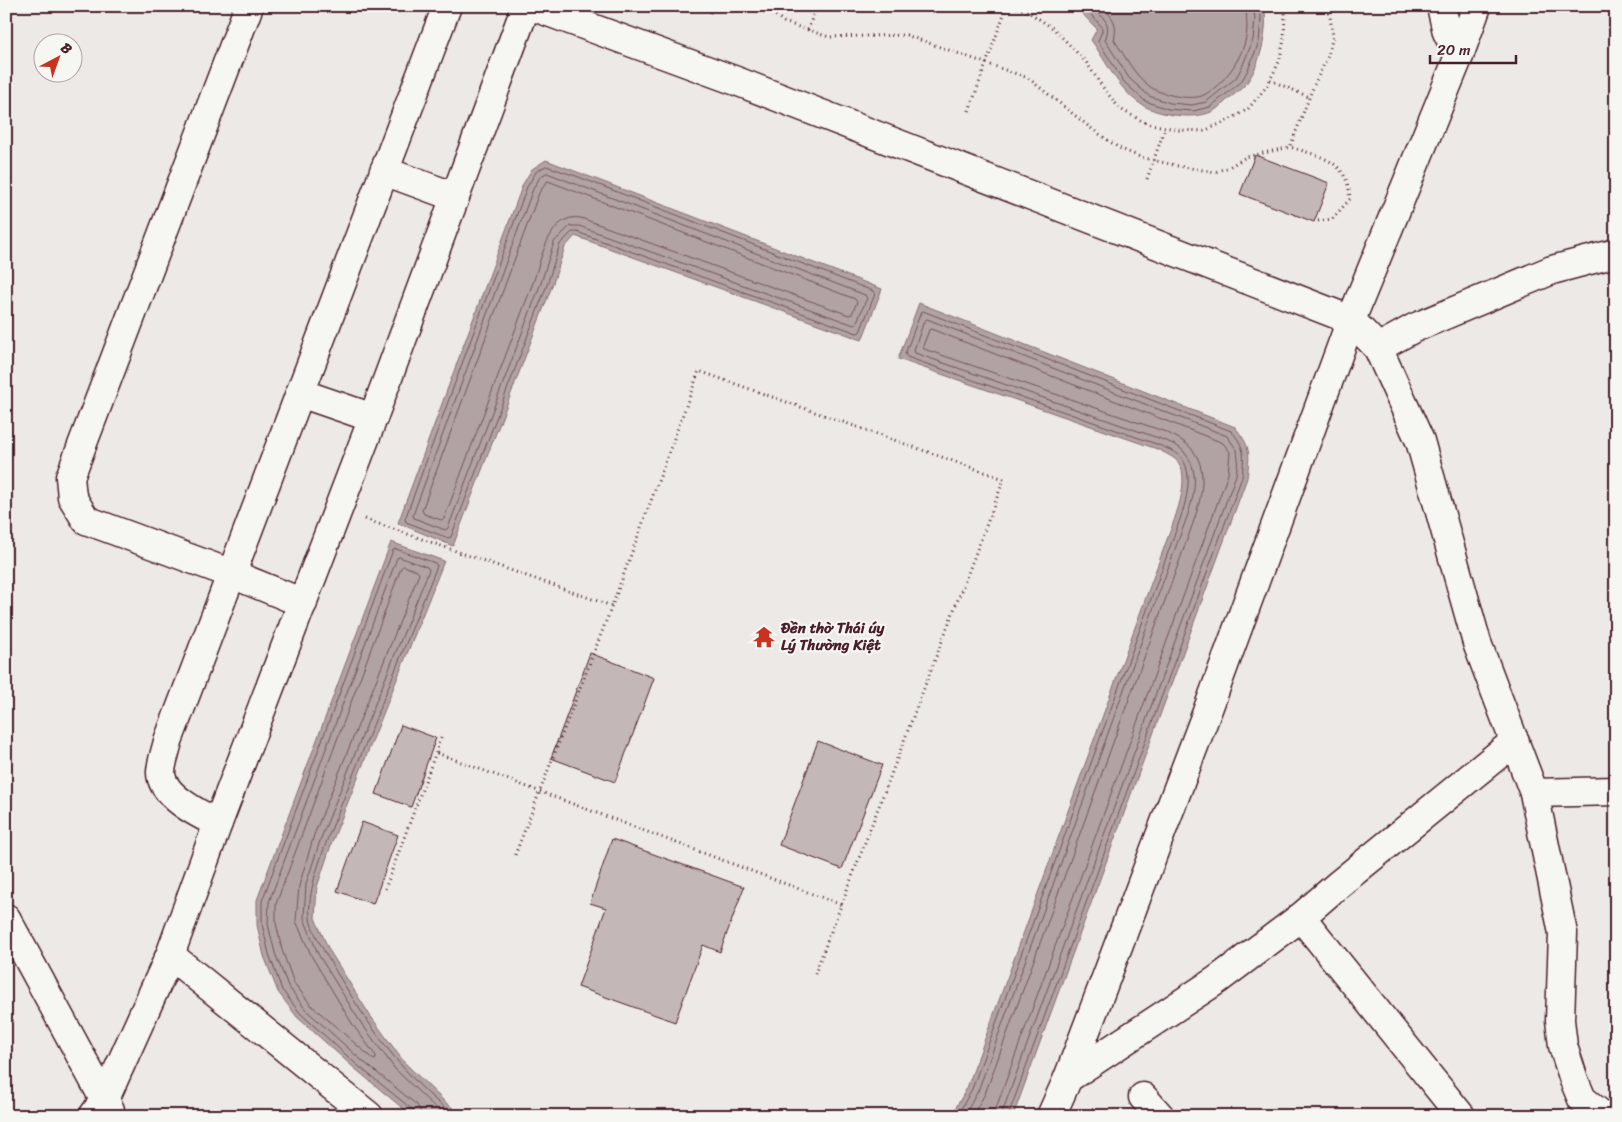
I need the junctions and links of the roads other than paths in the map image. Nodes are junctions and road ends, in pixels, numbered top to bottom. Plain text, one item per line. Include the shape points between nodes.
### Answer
1 (249, 6) edge
2 (447, 6) edge
3 (526, 6) edge
4 (532, 6) edge
5 (1441, 6) edge
6 (1477, 6) edge
7 (1458, 56) junction
8 (384, 171) junction
9 (455, 197) junction
10 (1616, 253) edge
11 (1351, 320) junction
12 (1378, 348) junction
13 (300, 393) junction
14 (373, 418) junction
15 (232, 574) junction
16 (303, 603) junction
17 (1515, 741) junction
18 (1616, 791) edge
19 (1534, 792) junction
20 (218, 823) junction
21 (1301, 917) junction
22 (6, 918) edge
23 (170, 955) junction
24 (1068, 1078) junction
25 (104, 1110) edge
26 (369, 1116) edge
27 (1051, 1116) edge
28 (1462, 1116) edge
29 (1603, 1116) edge

1 - 15 street via 70,477 72,497 86,520
2 - 8 street
3 - 9 street
4 - 11 street via 739,82
5 - 7 street via 1447,32
6 - 7 street
7 - 11 street
8 - 9 street
8 - 13 street
9 - 14 street
10 - 12 street via 1552,270 1414,328
11 - 12 street
11 - 24 street
12 - 17 street via 1420,441 1477,643
13 - 14 street
13 - 15 street
14 - 16 street
15 - 16 street
15 - 20 street via 168,742 161,773 167,789 200,815
16 - 20 street
17 - 19 street
17 - 21 street
18 - 19 street
19 - 29 street via 1562,933 1560,1020 1563,1046 1582,1099
20 - 23 street
21 - 24 street via 1217,980
21 - 28 street
22 - 25 street
23 - 25 street
23 - 26 street
24 - 27 street

